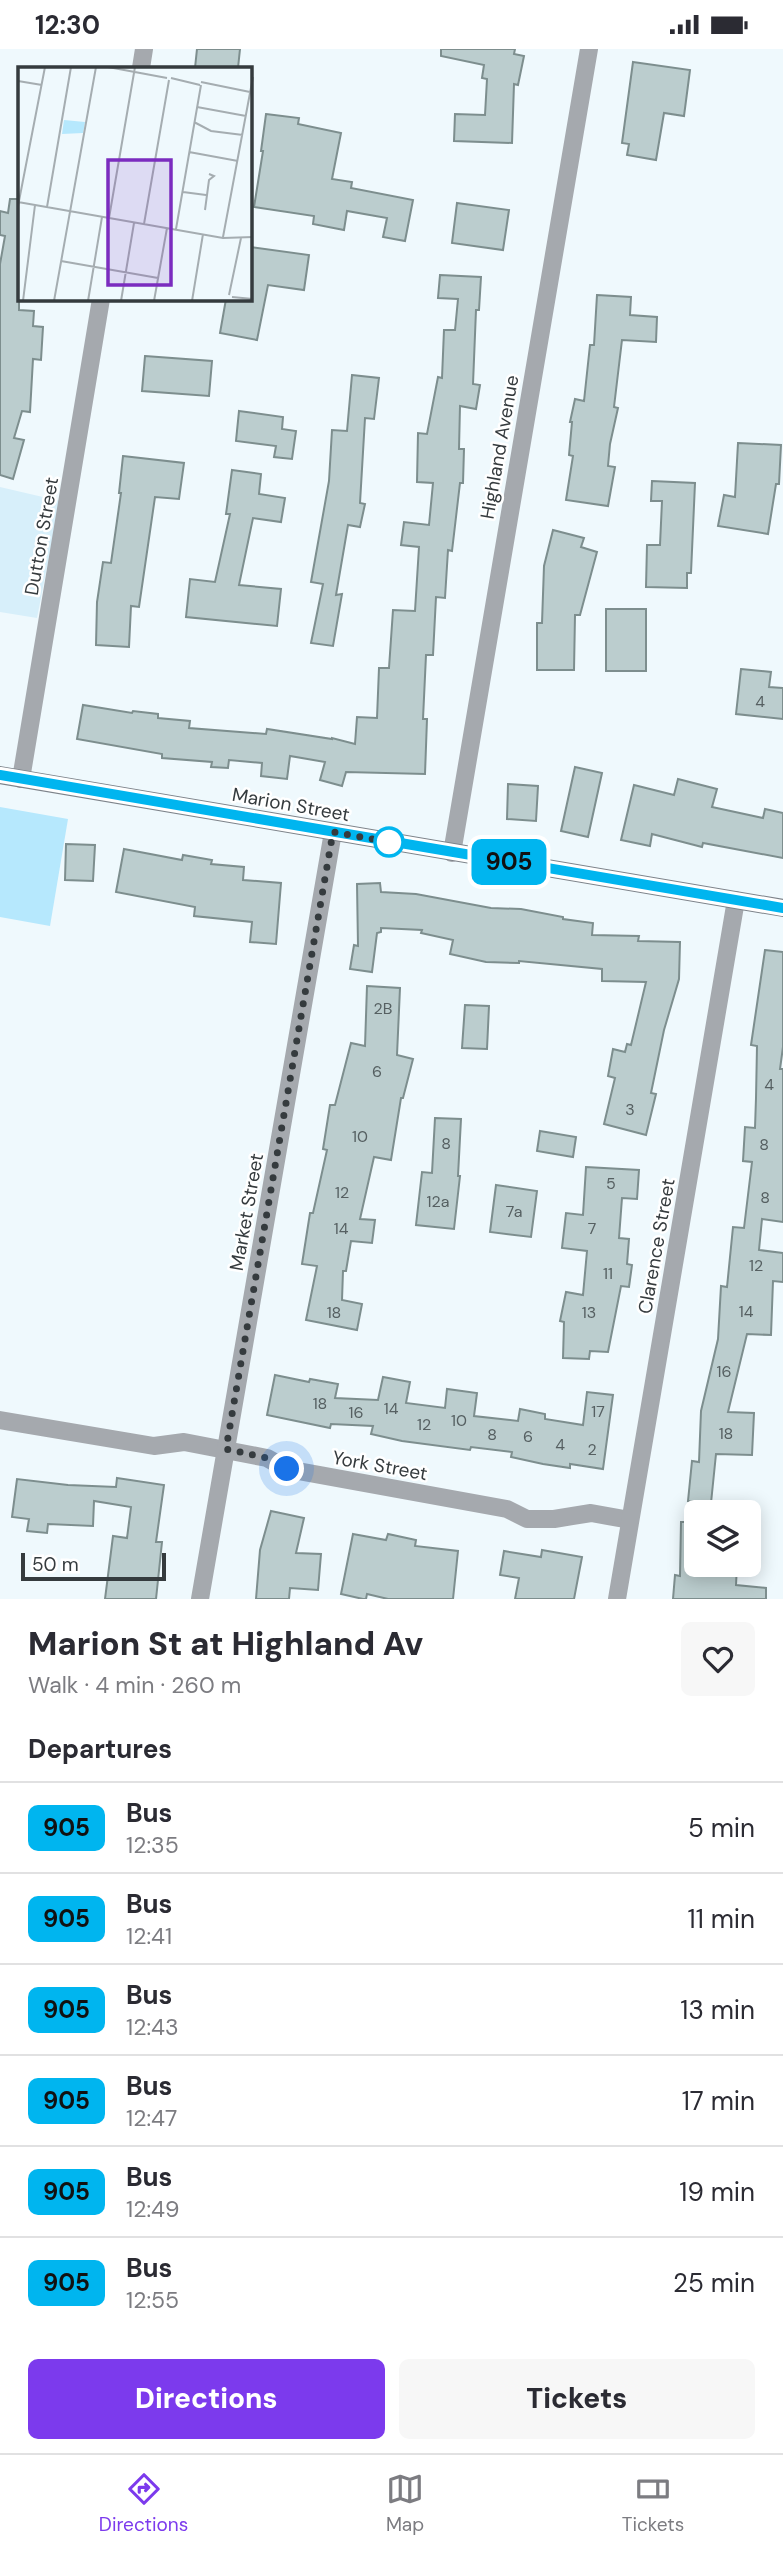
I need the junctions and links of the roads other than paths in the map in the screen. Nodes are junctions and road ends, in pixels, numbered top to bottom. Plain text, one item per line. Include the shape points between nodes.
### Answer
1 (144, 49) edge
2 (589, 49) edge
3 (141, 67) edge
4 (102, 301) edge
5 (0, 775) edge
6 (21, 779) junction
7 (333, 832) junction
8 (452, 853) junction
9 (736, 900) junction
10 (783, 908) edge
11 (0, 1420) edge
12 (226, 1449) junction
13 (630, 1520) junction
14 (200, 1599) edge
15 (617, 1599) edge

1 - 3 street
2 - 8 street, Highland Avenue
4 - 6 street, Dutton Street
5 - 6 main road, Marion Street
6 - 7 main road, Marion Street
7 - 8 main road, Marion Street
7 - 12 street, Market Street
8 - 9 main road, Marion Street
9 - 10 main road, Marion Street
9 - 13 street, Clarence Street
11 - 12 street, York Street via 154,1446 184,1442
12 - 13 street, York Street via 267,1458 287,1469 507,1509 527,1519 591,1514
12 - 14 street, Market Street
13 - 15 street, Clarence Street

